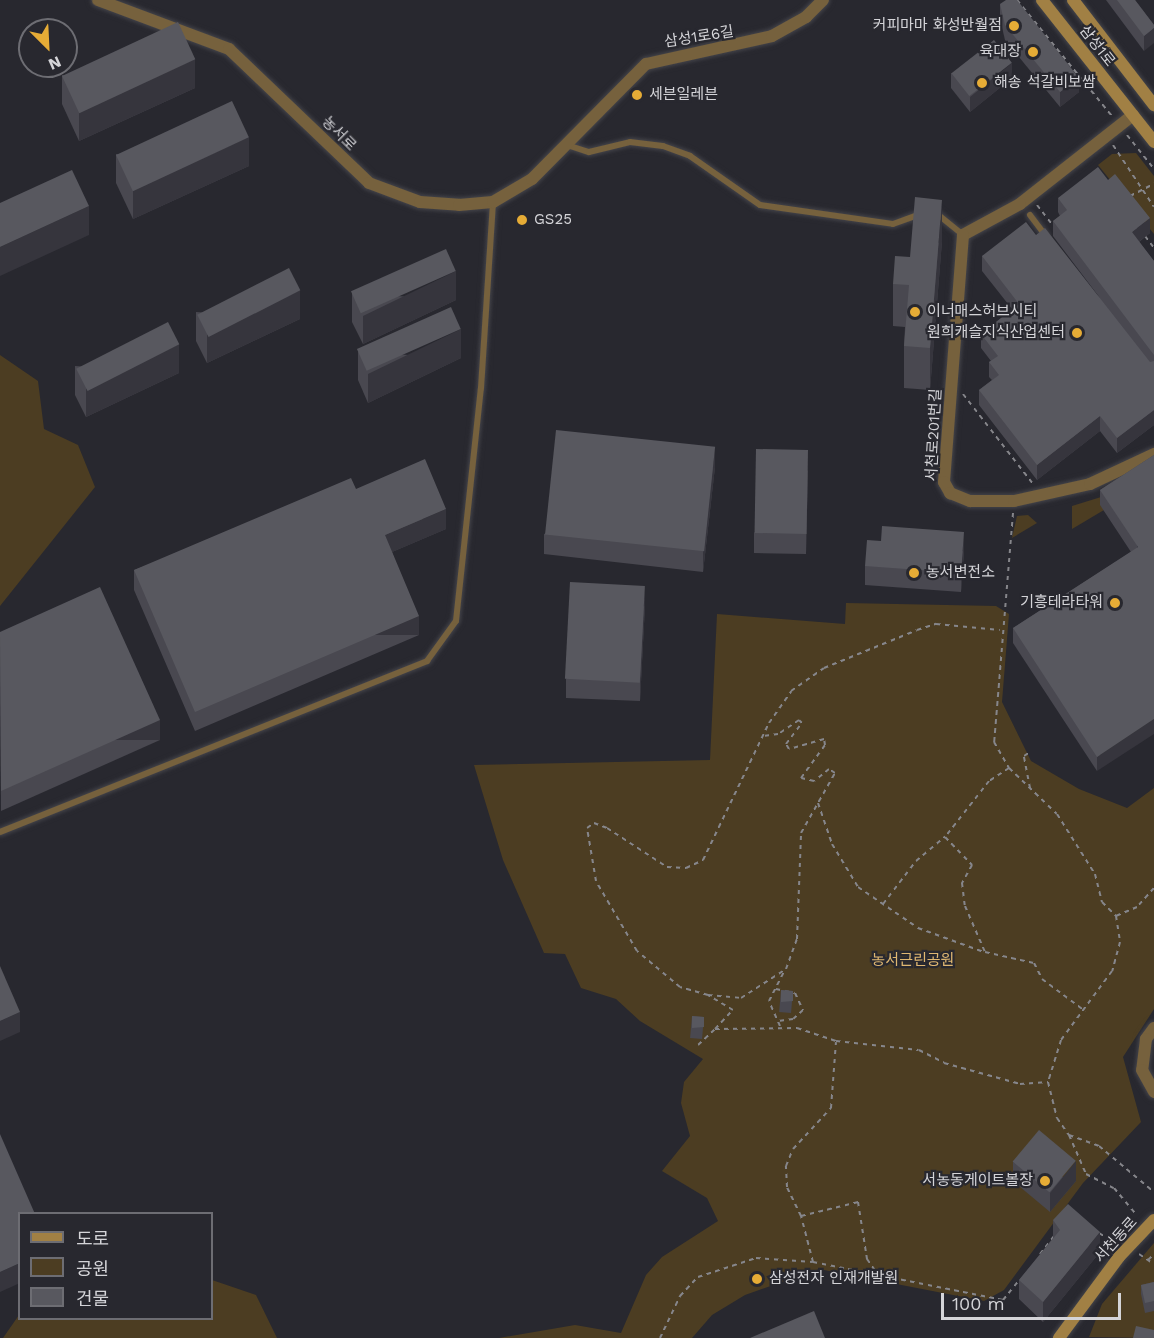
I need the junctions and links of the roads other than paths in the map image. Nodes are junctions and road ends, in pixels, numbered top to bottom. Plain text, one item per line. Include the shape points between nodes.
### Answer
1 (98, 0) edge
2 (824, 0) edge
3 (1042, 0) edge
4 (1072, 0) edge
5 (1154, 105) edge
6 (1133, 115) junction
7 (1154, 142) edge
8 (566, 145) junction
9 (493, 202) junction
10 (1030, 215) dead end
11 (963, 235) junction
12 (1052, 243) edge
13 (1154, 454) edge
14 (0, 832) edge
15 (1154, 1028) edge
16 (1154, 1092) edge
17 (1154, 1220) edge
18 (1059, 1338) edge

1 - 9 street, 농서로 via 229,49 369,183 420,202
2 - 8 street, 삼성1로6길 via 790,28 752,43 668,52 631,74
3 - 6 street, 삼성1로
4 - 5 street, 삼성1로
6 - 7 street, 삼성1로
6 - 11 street via 1020,204
8 - 9 street via 532,179
8 - 11 lane via 589,152 630,142 663,146 690,156 760,205 893,224 926,212 942,214
9 - 14 lane via 481,388 456,621 427,661
10 - 12 lane
11 - 13 street, 서천로201번길 via 944,482 950,494 993,503 1039,497 1104,478
15 - 16 street via 1142,1054 1142,1070
17 - 18 street, 서천동로 via 1126,1249

